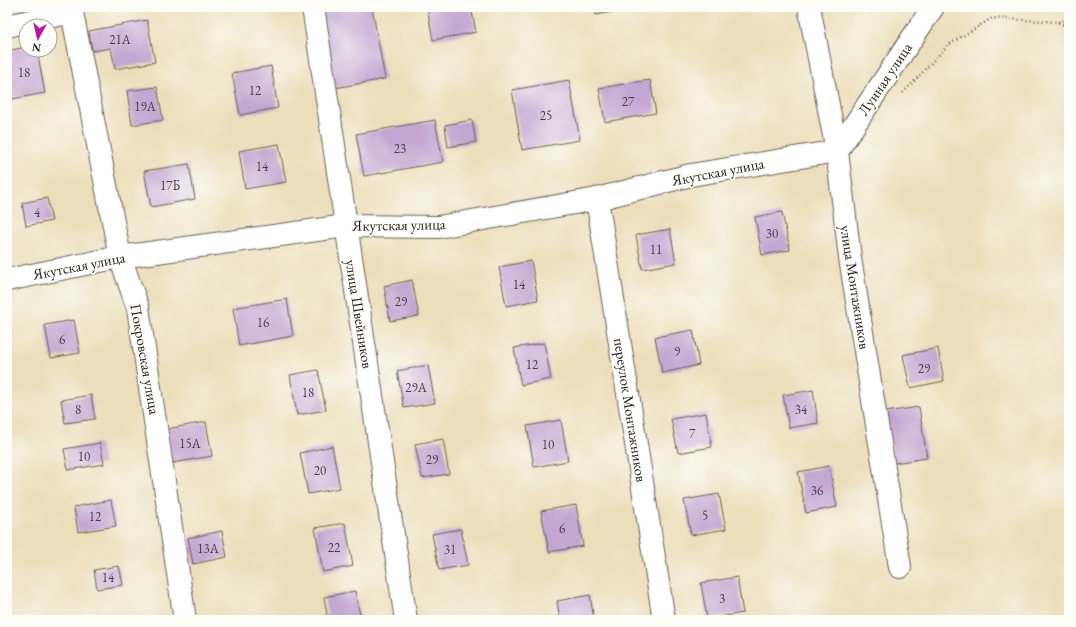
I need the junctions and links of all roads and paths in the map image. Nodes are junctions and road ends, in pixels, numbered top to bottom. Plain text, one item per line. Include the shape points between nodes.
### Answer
1 (313, 7) edge
2 (810, 7) edge
3 (933, 7) edge
4 (72, 9) edge
5 (1069, 19) edge
6 (1057, 22) junction
7 (7, 26) edge
8 (1069, 27) edge
9 (901, 95) dead end
10 (837, 151) junction
11 (597, 199) junction
12 (346, 226) junction
13 (120, 258) junction
14 (7, 280) edge
15 (900, 567) dead end
16 (185, 620) edge
17 (406, 620) edge
18 (664, 620) edge

1 - 12 street, улица Швейников
2 - 10 street, улица Монтажников
3 - 10 street, Лунная улица
4 - 7 street
4 - 13 street, Покровская улица
5 - 6 path
6 - 8 path
6 - 9 path via 992,18 948,44
10 - 11 street, Якутская улица via 691,175
10 - 15 street, улица Монтажников via 850,258
11 - 12 street, Якутская улица via 438,227
11 - 18 street, переулок Монтажников
12 - 13 street, Якутская улица
12 - 17 street, улица Швейников
13 - 14 street, Якутская улица
13 - 16 street, Покровская улица via 138,308

